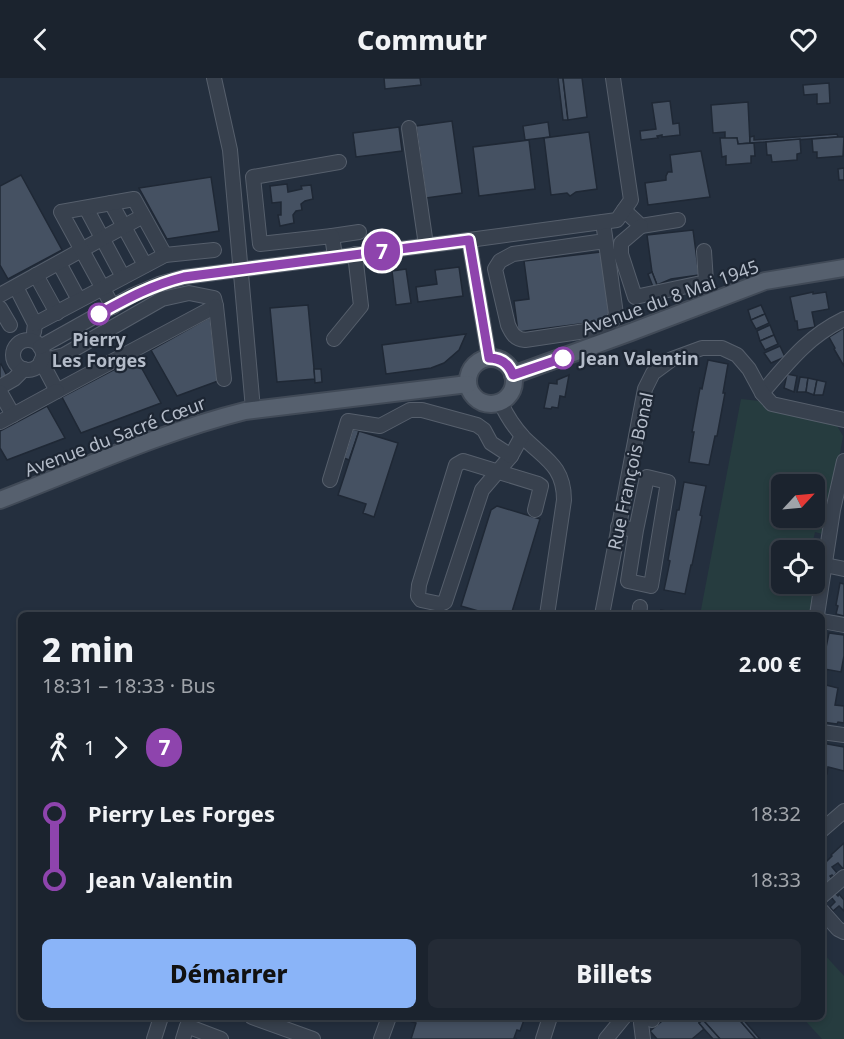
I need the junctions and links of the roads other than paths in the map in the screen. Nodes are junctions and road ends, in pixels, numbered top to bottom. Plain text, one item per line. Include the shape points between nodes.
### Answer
1 (214, 78) edge
2 (613, 78) edge
3 (409, 128) dead end
4 (339, 162) dead end
5 (111, 203) junction
6 (86, 207) junction
7 (624, 210) junction
8 (143, 216) junction
9 (678, 220) dead end
10 (603, 222) junction
11 (640, 226) junction
12 (124, 227) junction
13 (359, 232) dead end
14 (512, 234) junction
15 (332, 236) junction
16 (102, 238) junction
17 (469, 240) junction
18 (605, 241) junction
19 (426, 245) junction
20 (81, 250) junction
21 (214, 250) dead end
22 (704, 251) dead end
23 (355, 254) junction
24 (513, 254) junction
25 (165, 255) junction
26 (335, 256) junction
27 (59, 263) junction
28 (146, 265) junction
29 (844, 268) edge
30 (241, 270) junction
31 (36, 275) junction
32 (123, 277) junction
33 (16, 287) junction
34 (102, 288) junction
35 (0, 295) edge
36 (79, 300) junction
37 (216, 306) junction
38 (113, 307) junction
39 (0, 308) edge
40 (57, 312) junction
41 (844, 319) edge
42 (35, 324) junction
43 (10, 326) dead end
44 (334, 339) dead end
45 (38, 349) junction
46 (6, 355) edge
47 (489, 358) junction
48 (24, 369) junction
49 (513, 375) junction
50 (224, 379) dead end
51 (468, 384) junction
52 (0, 387) edge
53 (57, 391) junction
54 (0, 392) edge
55 (762, 393) junction
56 (500, 402) junction
57 (249, 410) junction
58 (13, 415) junction
59 (844, 420) edge
60 (0, 422) edge
61 (522, 436) junction
62 (511, 456) junction
63 (844, 461) edge
64 (496, 472) junction
65 (330, 480) dead end
66 (0, 500) edge
67 (535, 510) dead end
68 (839, 511) edge
69 (618, 527) junction
70 (636, 530) junction
71 (825, 565) joint
72 (844, 569) edge
73 (820, 594) edge
74 (547, 612) edge
75 (603, 612) edge
76 (817, 612) edge
77 (825, 622) edge
78 (844, 625) edge
79 (825, 732) edge
80 (844, 735) edge
81 (844, 811) edge
82 (825, 827) edge
83 (844, 877) edge
84 (825, 893) edge
85 (825, 914) edge
86 (844, 932) edge
87 (160, 1020) edge
88 (260, 1020) edge
89 (388, 1020) edge
90 (549, 1020) edge
91 (622, 1020) edge
92 (648, 1020) edge
93 (154, 1039) edge
94 (183, 1039) edge
95 (221, 1039) edge
96 (313, 1039) edge
97 (381, 1039) edge
98 (543, 1039) edge
99 (606, 1039) edge
100 (643, 1039) edge

1 - 30 street via 230,150
2 - 7 street via 631,200
3 - 19 street
4 - 15 street via 253,177 260,244
5 - 6 street
5 - 8 street via 134,199
5 - 12 street
6 - 16 street
6 - 20 street via 62,212
7 - 10 street via 617,220
7 - 11 street
8 - 12 street
8 - 25 street
9 - 11 street
10 - 14 street
10 - 18 street
11 - 22 street via 621,243 635,297 706,282
12 - 16 street
12 - 28 street
13 - 15 street
14 - 17 street
14 - 24 street
15 - 26 street
16 - 20 street
16 - 32 street
17 - 19 street
17 - 47 street
18 - 24 street
18 - 24 street via 616,314 613,322 599,329 525,340 511,333 495,269
19 - 23 street
20 - 27 street
20 - 34 street
21 - 25 street
23 - 26 street
23 - 44 street via 361,306
25 - 28 street
26 - 30 street
27 - 31 street
27 - 36 street
28 - 32 street
29 - 49 main road, Avenue du 8 Mai 1945 via 765,281
30 - 38 street via 159,284
30 - 57 street
31 - 33 street
31 - 40 street
32 - 34 street
33 - 35 street
33 - 42 street
34 - 36 street
34 - 38 street
36 - 40 street
37 - 45 street via 214,298 189,293 162,299 64,355
37 - 50 street
37 - 53 street
38 - 45 street
39 - 43 street
40 - 42 street
41 - 55 street via 802,347
42 - 45 street
45 - 46 street via 24,340
45 - 48 street via 36,367
45 - 53 street
46 - 48 street
47 - 49 main road via 502,361
47 - 51 main road via 474,365
48 - 52 street
49 - 56 main road via 513,387
51 - 56 main road via 480,401
51 - 57 main road
53 - 58 street
54 - 58 street
55 - 59 street via 772,404
55 - 69 street, Rue François Bonal via 737,355 723,348 702,348 672,359 653,373 645,389
56 - 61 street
57 - 66 main road, Avenue du Sacré Cœur via 147,442
58 - 60 street
61 - 62 street
61 - 74 street via 554,466 564,490
62 - 64 street
62 - 65 street via 491,443 477,425 410,410 380,426 348,421
63 - 68 street
64 - 64 street via 482,490 445,602 421,600 419,585 456,465 463,461
64 - 67 street via 538,483 541,486
68 - 71 street
69 - 70 street
69 - 75 street, Rue François Bonal
70 - 70 street via 647,477 668,482 651,586 628,581
71 - 72 street
73 - 76 street
77 - 78 street
79 - 80 street
81 - 82 street
83 - 84 street
85 - 86 street
87 - 93 street
88 - 96 street
89 - 97 street
90 - 98 street
91 - 99 street
92 - 100 street
94 - 95 street via 187,1026

